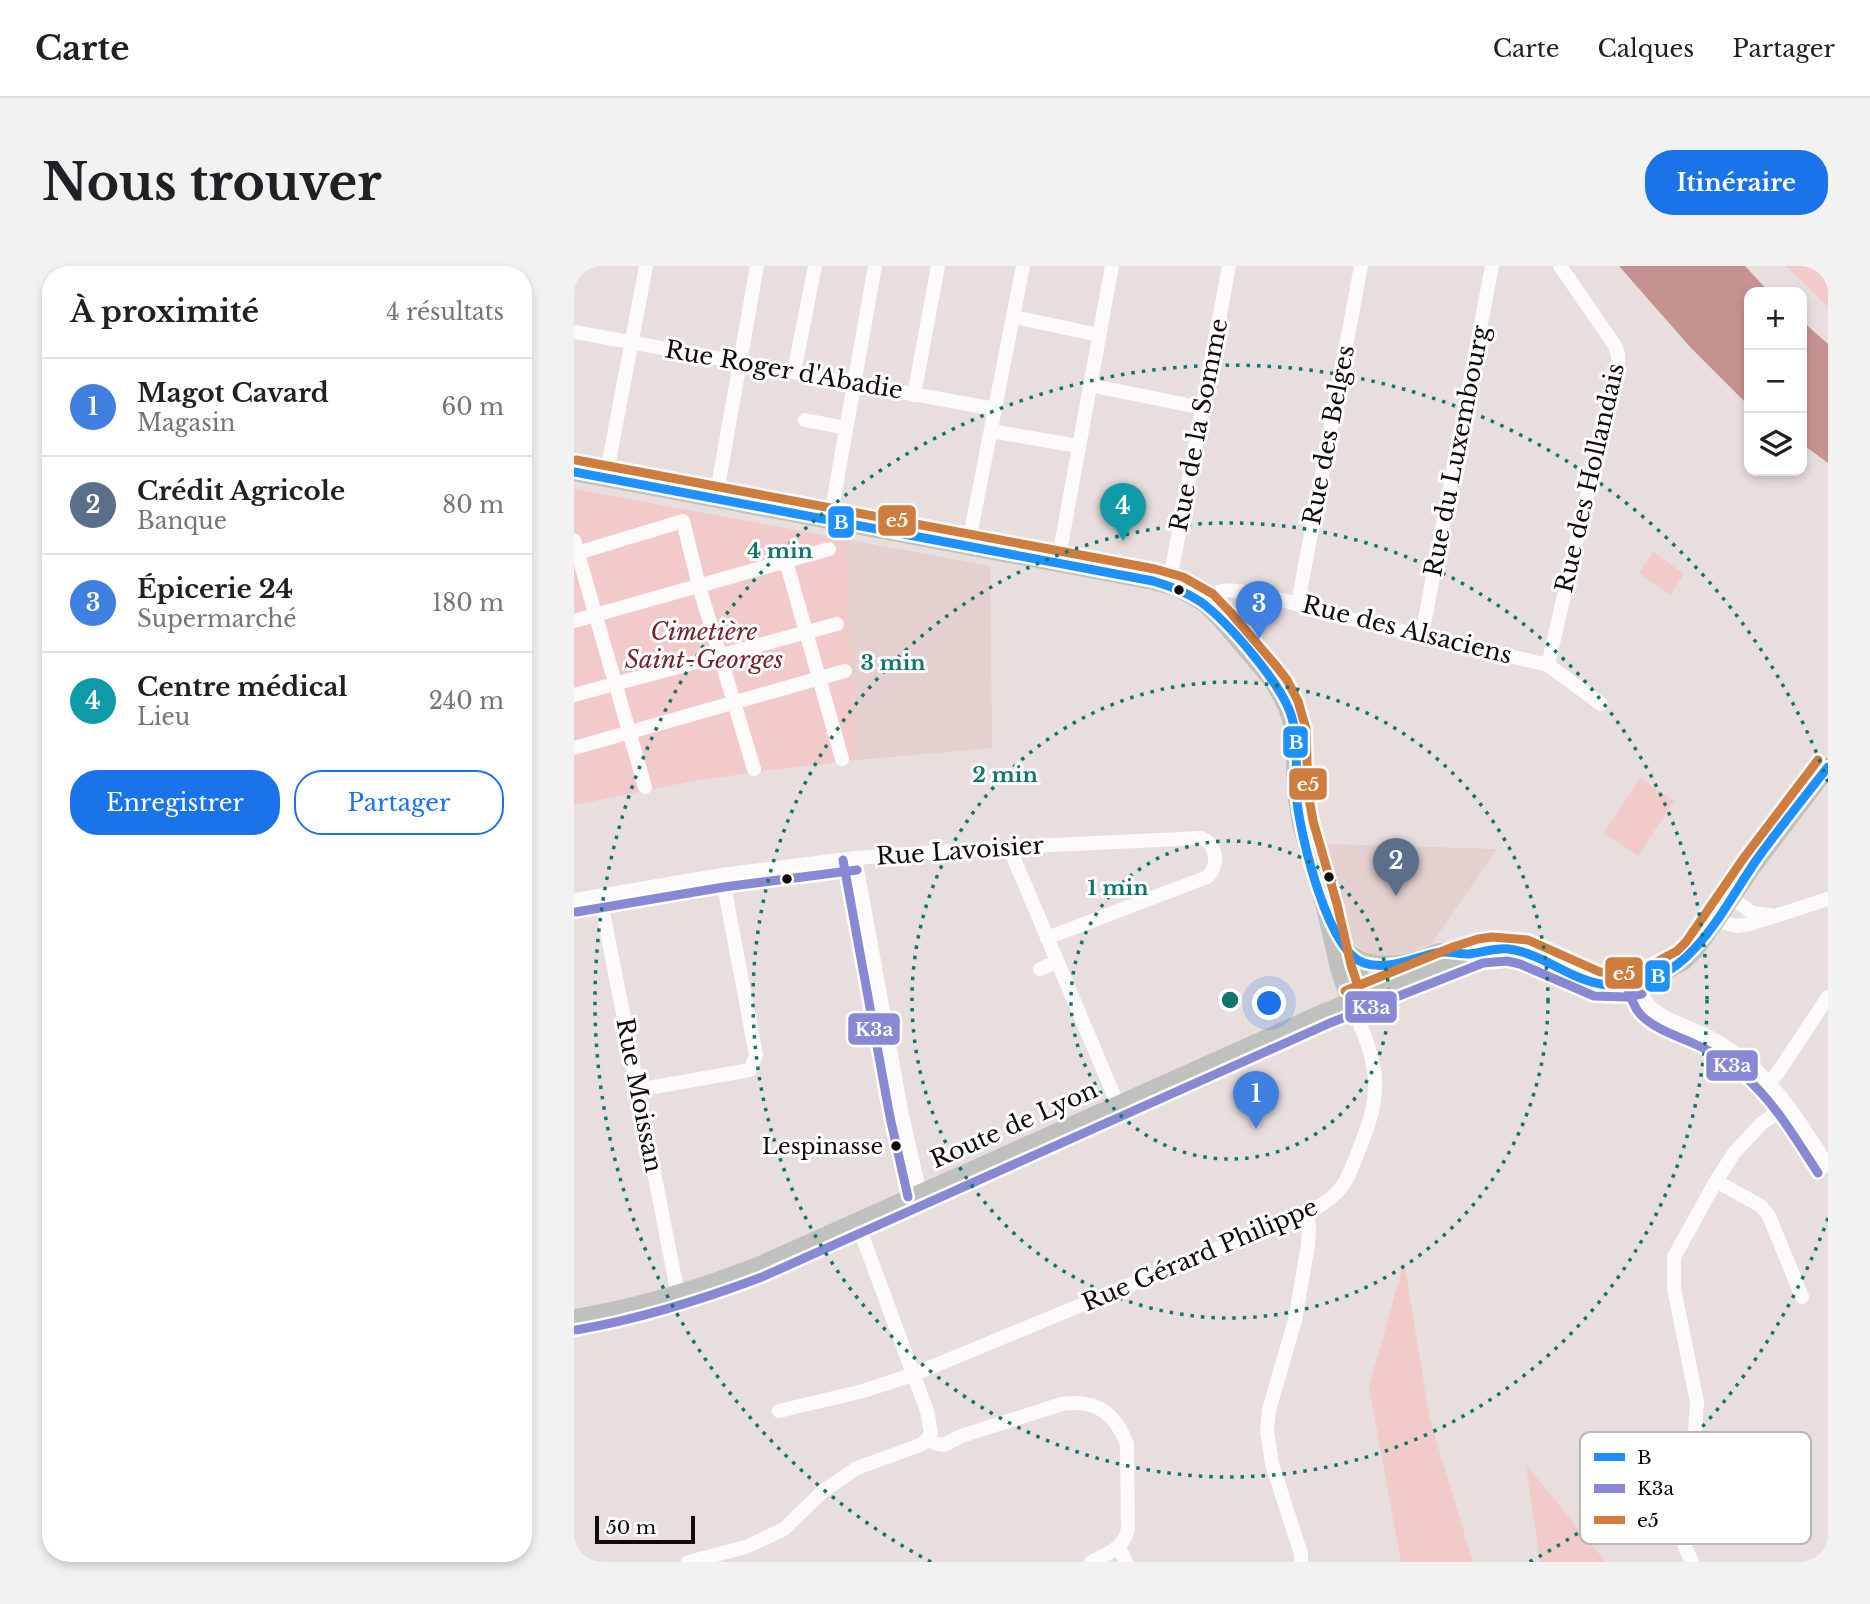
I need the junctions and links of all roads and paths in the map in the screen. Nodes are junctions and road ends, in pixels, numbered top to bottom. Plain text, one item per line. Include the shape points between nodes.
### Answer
1 (646, 266) edge
2 (757, 266) edge
3 (815, 266) edge
4 (875, 266) edge
5 (938, 266) edge
6 (1023, 266) edge
7 (1112, 266) edge
8 (1229, 266) edge
9 (1361, 266) edge
10 (1492, 266) edge
11 (1560, 266) edge
12 (1014, 317) junction
13 (574, 332) edge
14 (1099, 335) junction
15 (632, 342) junction
16 (740, 362) junction
17 (794, 372) junction
18 (854, 383) junction
19 (1089, 386) junction
20 (914, 395) junction
21 (1203, 408) junction
22 (995, 409) junction
23 (805, 420) dead end
24 (846, 428) junction
25 (991, 432) junction
26 (1078, 446) junction
27 (574, 472) edge
28 (606, 477) junction
29 (716, 498) junction
30 (830, 520) junction
31 (968, 546) junction
32 (575, 549) edge
33 (829, 549) dead end
34 (786, 561) junction
35 (1058, 562) junction
36 (1169, 585) junction
37 (699, 586) junction
38 (1204, 603) junction
39 (1298, 603) junction
40 (595, 615) junction
41 (574, 621) edge
42 (837, 624) dead end
43 (805, 633) junction
44 (1422, 635) junction
45 (720, 655) junction
46 (1548, 665) junction
47 (845, 671) dead end
48 (819, 678) junction
49 (616, 683) junction
50 (574, 695) edge
51 (735, 701) junction
52 (1601, 704) dead end
53 (630, 732) junction
54 (574, 748) edge
55 (842, 760) dead end
56 (1828, 767) edge
57 (754, 769) dead end
58 (645, 787) dead end
59 (1009, 847) junction
60 (855, 858) junction
61 (722, 875) junction
62 (600, 896) junction
63 (1732, 898) junction
64 (1828, 899) edge
65 (574, 900) edge
66 (1325, 907) junction
67 (1778, 915) junction
68 (1716, 922) junction
69 (1047, 938) junction
70 (1470, 954) junction
71 (1353, 958) junction
72 (1058, 962) junction
73 (1040, 969) dead end
74 (1639, 982) junction
75 (1828, 997) edge
76 (1350, 1002) junction
77 (1768, 1083) junction
78 (638, 1090) junction
79 (1118, 1105) junction
80 (1787, 1106) junction
81 (1828, 1166) edge
82 (1716, 1181) junction
83 (920, 1194) junction
84 (1307, 1211) junction
85 (857, 1222) junction
86 (678, 1295) junction
87 (1802, 1297) dead end
88 (574, 1318) edge
89 (912, 1375) junction
90 (779, 1411) dead end
91 (1695, 1432) edge
92 (927, 1440) junction
93 (1684, 1544) edge
94 (1119, 1547) junction
95 (688, 1562) edge
96 (1091, 1562) edge
97 (1126, 1562) edge
98 (1301, 1562) edge
99 (1692, 1562) edge

1 - 15 street
2 - 16 street
3 - 17 street
4 - 18 street
5 - 20 street
6 - 12 street
7 - 14 street
8 - 21 street, Rue de la Somme
9 - 39 street, Rue des Belges
10 - 44 street, Rue du Luxembourg
11 - 46 street, Rue des Hollandais via 1614,344 1619,362
12 - 14 street
12 - 22 street
13 - 15 street, Rue Roger d'Abadie
14 - 19 street
15 - 16 street, Rue Roger d'Abadie
15 - 28 street
16 - 17 street, Rue Roger d'Abadie
16 - 29 street
17 - 18 street, Rue Roger d'Abadie
18 - 20 street, Rue Roger d'Abadie
18 - 24 street
19 - 21 street
19 - 26 street
20 - 22 street, Rue Roger d'Abadie
21 - 36 street, Rue de la Somme
22 - 25 street
23 - 24 street
24 - 30 street
25 - 26 street
25 - 31 street
26 - 35 street
27 - 28 main road
28 - 29 main road
29 - 30 main road
30 - 31 main road
31 - 35 main road
32 - 37 street via 682,522
32 - 40 street
33 - 34 street
34 - 37 street
34 - 43 street
35 - 36 main road
36 - 38 main road
37 - 40 street
37 - 45 street
38 - 39 street, Rue des Alsaciens via 1222,591 1234,590
38 - 66 main road via 1276,686 1292,717 1301,824
39 - 44 street, Rue des Alsaciens
40 - 41 street
40 - 49 street
42 - 43 street
43 - 45 street
43 - 48 street
44 - 46 street, Rue des Alsaciens
45 - 49 street
45 - 51 street
46 - 52 street, Rue des Alsaciens
47 - 48 street
48 - 51 street
48 - 55 street
49 - 50 street
49 - 53 street
51 - 53 street
51 - 57 street
53 - 54 street
53 - 58 street
56 - 63 main road
59 - 60 street, Rue Lavoisier
59 - 69 street
59 - 69 street, Rue Lavoisier via 1201,838 1209,841 1214,852 1215,867 1207,877
60 - 61 street, Rue Lavoisier
60 - 83 street
61 - 62 street, Rue Lavoisier
61 - 78 street via 756,1055 750,1070
62 - 65 street, Rue Lavoisier
62 - 78 street, Rue Moissan
63 - 67 street via 1752,913
63 - 68 main road
64 - 67 street
66 - 71 main road via 1338,940
66 - 76 main road
67 - 68 street via 1737,926
68 - 74 main road via 1684,961
69 - 72 street
70 - 71 main road via 1437,953 1383,965
70 - 74 main road via 1508,949 1597,984
70 - 76 main road, Route de Lyon
71 - 76 main road via 1361,985
72 - 73 street
72 - 79 street
74 - 77 street via 1649,1006 1738,1055
75 - 77 street
76 - 79 main road, Route de Lyon
76 - 84 street, Rue Gérard Philippe via 1374,1070 1373,1105 1348,1177 1333,1198
77 - 80 street
78 - 86 street, Rue Moissan
79 - 83 main road, Route de Lyon
80 - 81 street
80 - 82 street via 1762,1123
82 - 87 street via 1761,1206 1769,1216
82 - 91 street via 1674,1257 1674,1289 1697,1402
83 - 85 main road, Route de Lyon
84 - 89 street, Rue Gérard Philippe
84 - 98 street via 1308,1245 1297,1307 1267,1431
85 - 86 main road, Route de Lyon
85 - 89 street
86 - 88 main road, Route de Lyon
89 - 90 street, Rue Gérard Philippe
89 - 92 street via 929,1419
92 - 94 street via 944,1445 1062,1404 1076,1402 1103,1410 1127,1444 1128,1528
92 - 95 street via 857,1468 823,1491 784,1529 746,1547
93 - 99 street
94 - 96 street
94 - 97 street

